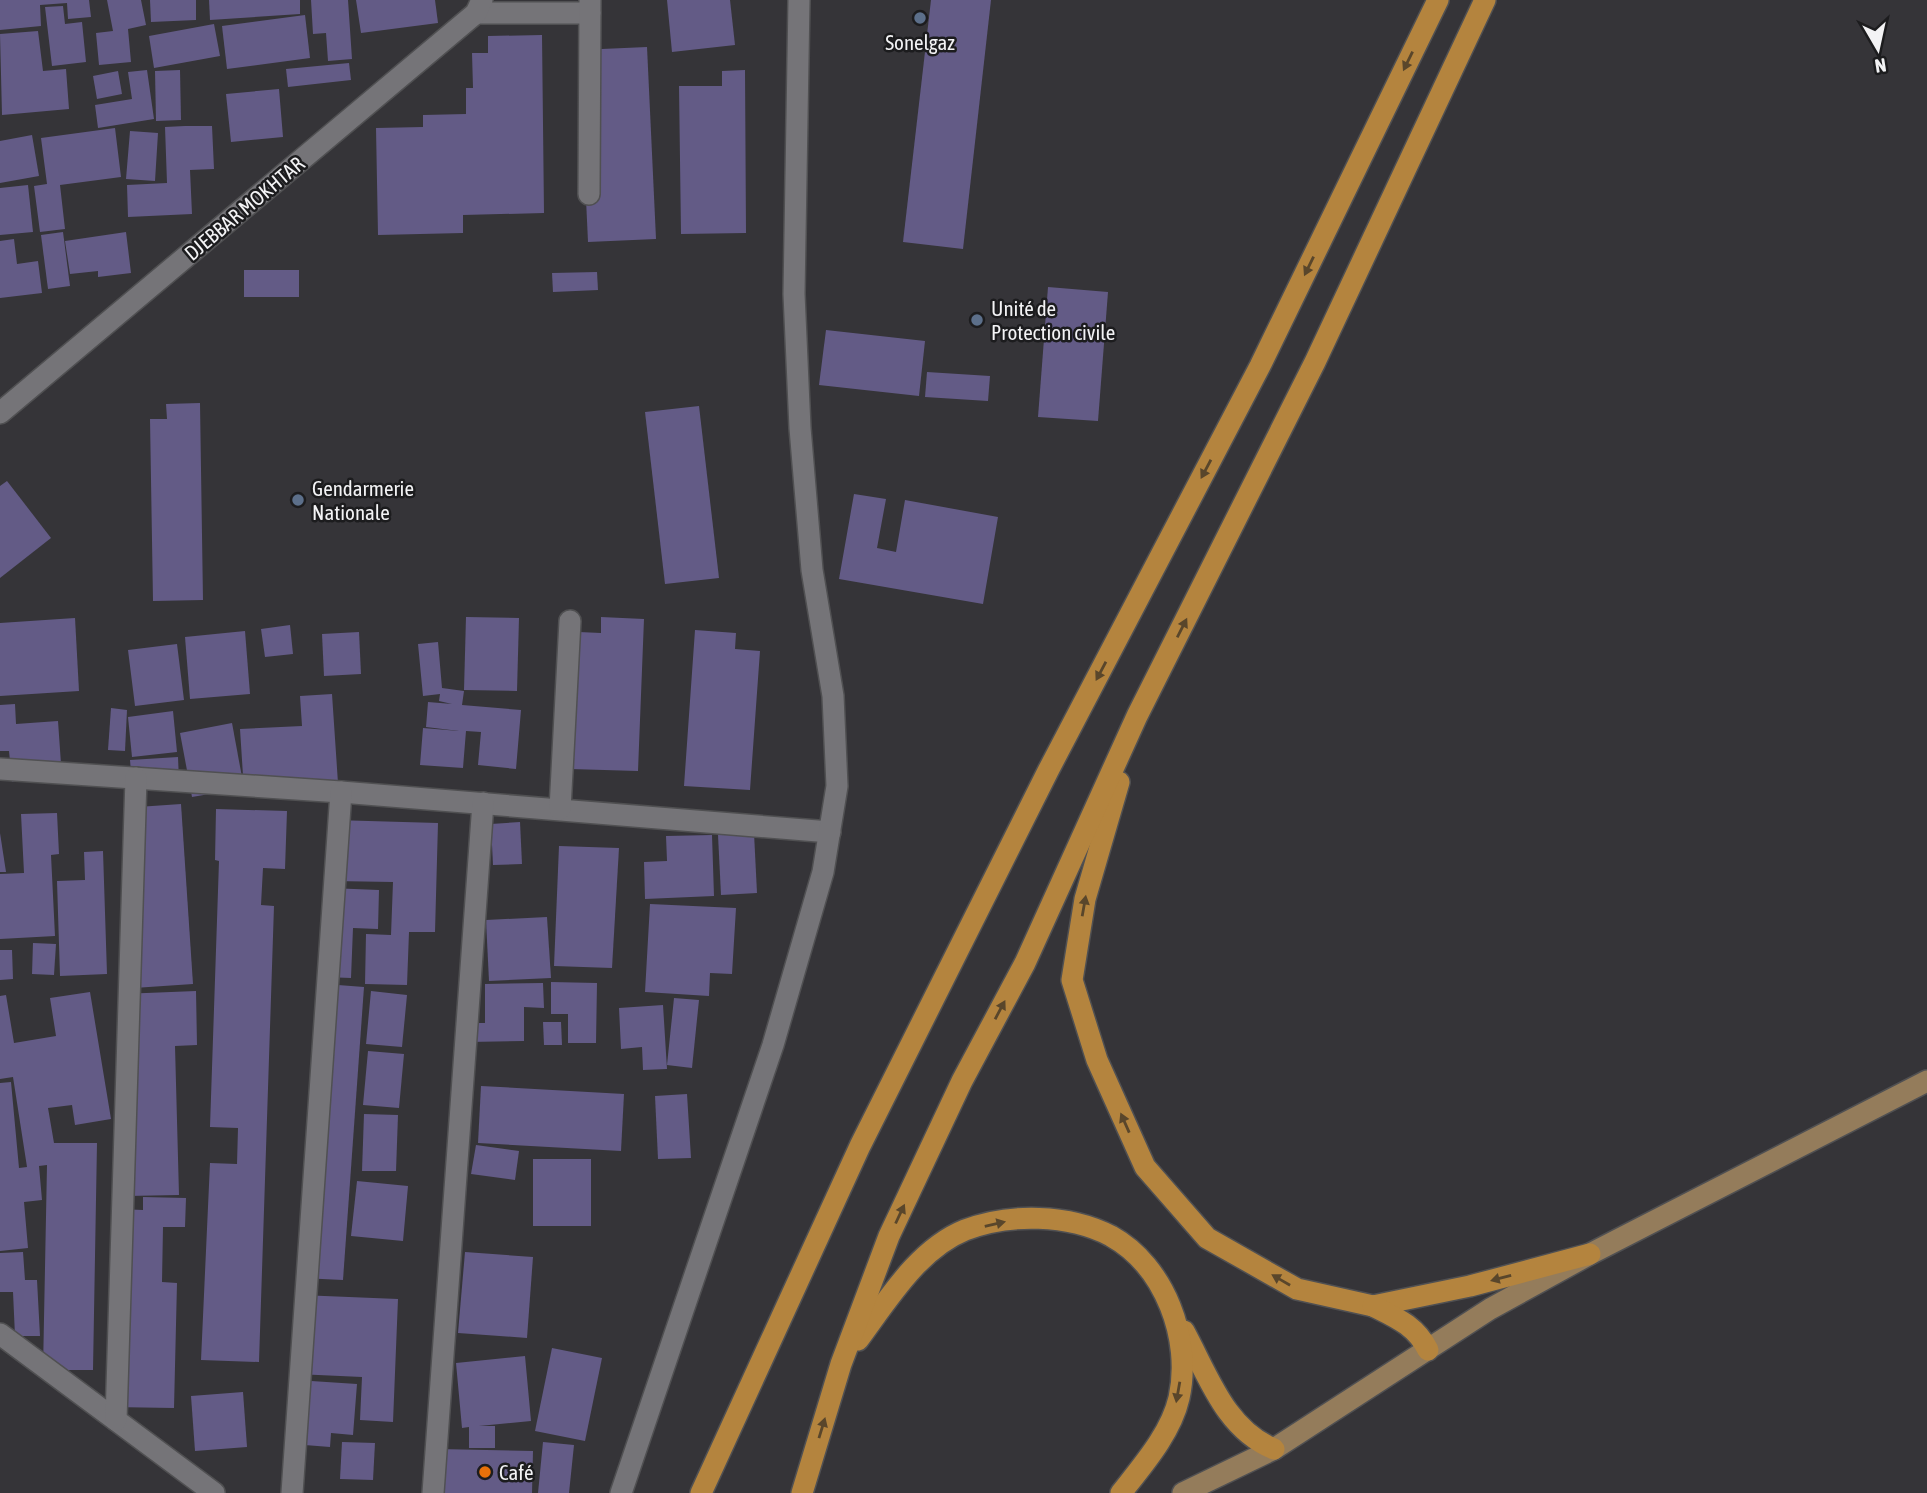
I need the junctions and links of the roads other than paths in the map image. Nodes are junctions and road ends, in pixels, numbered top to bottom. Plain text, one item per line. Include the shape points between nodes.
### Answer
1 (799, 0) edge
2 (1438, 0) edge
3 (1485, 0) edge
4 (479, 6) edge
5 (590, 6) edge
6 (589, 194) dead end
7 (0, 413) edge
8 (570, 621) dead end
9 (1137, 716) junction
10 (0, 769) edge
11 (136, 778) junction
12 (341, 792) junction
13 (483, 803) junction
14 (560, 809) junction
15 (830, 832) junction
16 (1927, 1081) edge
17 (1590, 1254) junction
18 (1170, 1304) junction
19 (1373, 1306) junction
20 (0, 1334) edge
21 (1428, 1350) junction
22 (841, 1364) junction
23 (116, 1420) junction
24 (1274, 1449) junction
25 (214, 1493) edge
26 (292, 1493) edge
27 (433, 1493) edge
28 (621, 1493) edge
29 (701, 1493) edge
30 (802, 1493) edge
31 (1121, 1493) edge
32 (1183, 1493) edge

1 - 15 street via 794,294 812,570 833,696 837,786
2 -> 29 main road via 1260,366 1048,771 860,1146
9 -> 3 main road via 1315,362
4 - 5 street
4 - 7 street, DJEBBAR MOKHTAR
5 - 6 street
8 - 14 street
19 -> 9 main road via 1297,1289 1207,1238 1144,1167 1097,1060 1072,980 1085,899
22 -> 9 main road via 895,1224 962,1081 1025,963
10 - 11 street
11 - 12 street
11 - 23 street
12 - 13 street
12 - 26 street
13 - 14 street
13 - 27 street
14 - 15 street
15 - 28 street via 823,872 773,1045
16 - 17 main road
17 -> 19 main road
17 - 21 main road
22 -> 18 main road via 925,1256 964,1231 1017,1219 1067,1220 1111,1236 1140,1260
18 - 24 main road via 1234,1422 1253,1440
18 -> 31 main road via 1183,1351 1179,1399 1160,1440
19 - 21 main road via 1408,1324 1421,1335
20 - 23 street
21 - 24 main road
30 -> 22 main road
23 - 25 street
24 - 32 main road

